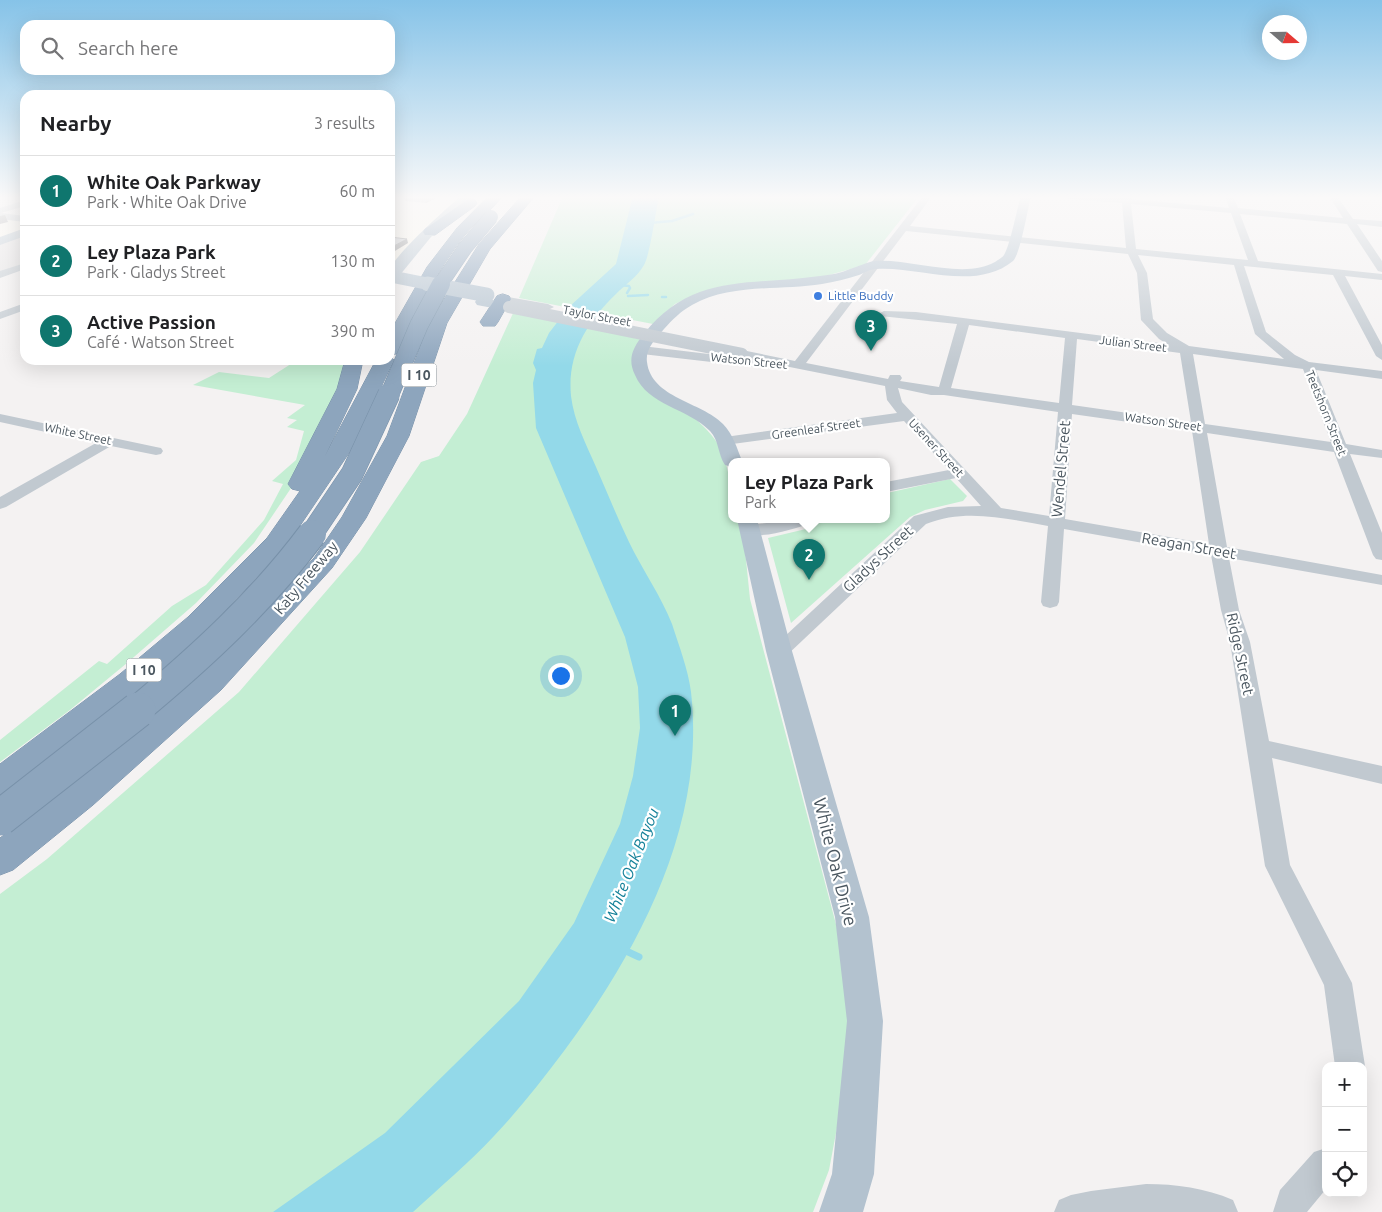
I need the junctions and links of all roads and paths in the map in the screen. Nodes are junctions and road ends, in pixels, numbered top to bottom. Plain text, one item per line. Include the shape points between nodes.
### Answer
1 (410, 253) edge
2 (443, 253) edge
3 (462, 253) edge
4 (481, 253) edge
5 (884, 253) edge
6 (1012, 253) edge
7 (1132, 253) edge
8 (1146, 253) edge
9 (1250, 253) edge
10 (1371, 253) edge
11 (1238, 262) junction
12 (1254, 264) junction
13 (20, 268) edge
14 (1382, 269) edge
15 (871, 270) junction
16 (395, 271) edge
17 (1337, 272) junction
18 (0, 275) edge
19 (1382, 277) edge
20 (395, 278) edge
21 (499, 301) junction
22 (20, 308) edge
23 (884, 314) dead end
24 (0, 316) edge
25 (489, 322) dead end
26 (964, 322) junction
27 (1072, 336) junction
28 (395, 340) edge
29 (642, 350) junction
30 (746, 350) joint
31 (1186, 350) junction
32 (1382, 356) edge
33 (800, 362) junction
34 (353, 365) edge
35 (382, 365) edge
36 (1308, 366) junction
37 (1382, 376) edge
38 (893, 381) junction
39 (944, 391) junction
40 (1066, 408) junction
41 (906, 416) junction
42 (0, 418) edge
43 (1199, 427) junction
44 (110, 441) junction
45 (725, 441) junction
46 (1340, 448) junction
47 (156, 451) dead end
48 (1382, 454) edge
49 (731, 458) edge
50 (959, 473) junction
51 (890, 485) edge
52 (0, 504) edge
53 (996, 512) junction
54 (793, 523) edge
55 (1056, 523) junction
56 (749, 524) edge
57 (286, 529) junction
58 (1219, 552) junction
59 (1382, 555) edge
60 (1382, 580) edge
61 (1050, 602) dead end
62 (779, 651) junction
63 (1259, 747) junction
64 (1382, 775) edge
65 (0, 782) edge
66 (0, 818) edge
67 (0, 859) edge
68 (1349, 1062) edge
69 (1322, 1168) edge
70 (841, 1212) edge
71 (1071, 1212) edge
72 (1221, 1212) edge
73 (1290, 1212) edge

1 - 16 main road
2 - 28 highway, I 10
3 - 66 highway, bridge via 429,303 353,472 330,510 275,580 180,673 117,727
4 - 67 highway, Katy Freeway / I 10 via 438,323 398,436 354,518 324,563 210,683 81,795
5 - 15 street
6 - 15 main road via 1002,264 988,269 940,272
7 - 31 street via 1142,273 1148,323
8 - 11 street
9 - 12 street
10 - 14 street
11 - 12 street
11 - 36 street, Teetshorn Street via 1261,334 1291,358
12 - 17 street
13 - 18 street
15 - 29 main road via 811,282 731,289 698,297 670,314
15 - 33 street
17 - 19 street
17 - 32 street
20 - 21 main road, Taylor Street
21 - 25 highway
21 - 30 street, Taylor Street, bridge
22 - 24 street
23 - 26 street, Julian Street
26 - 27 street, Julian Street
26 - 39 street
27 - 31 street, Julian Street
27 - 40 street, Wendel Street
29 - 33 street, Watson Street via 778,367
29 - 45 main road via 639,366 646,379 658,392 702,416 716,427
30 - 33 street, Taylor Street
31 - 36 street, Julian Street
31 - 43 street, Ridge Street
33 - 38 street, Watson Street
34 - 57 highway via 347,389 290,504
35 - 57 highway, I 10 via 340,450
36 - 37 street, Julian Street
36 - 46 street, Teetshorn Street
38 - 39 street, Watson Street via 931,391
38 - 41 street, Usener Street via 891,394
39 - 40 street, Watson Street
40 - 43 street, Watson Street
40 - 55 street, Wendel Street
41 - 45 street, Greenleaf Street
41 - 50 street, Usener Street
42 - 44 street, White Street
43 - 46 street, Watson Street
43 - 58 street, Ridge Street
44 - 47 street, White Street
44 - 52 street
45 - 49 main road
46 - 48 street, Watson Street
46 - 59 street, Teetshorn Street
50 - 51 street
50 - 53 street, Usener Street
53 - 55 street, Reagan Street
53 - 62 street, Gladys Street via 950,511 920,520
54 - 56 street via 775,528
55 - 58 street, Reagan Street
55 - 61 street, Wendel Street
56 - 62 main road, White Oak Drive
57 - 65 highway, I 10 via 276,544 198,623 131,681
58 - 60 street, Reagan Street
58 - 63 street, Ridge Street
62 - 70 main road, White Oak Drive via 852,917 865,1021 853,1174
63 - 64 street
63 - 68 street, Ridge Street via 1278,866 1338,984
69 - 73 street via 1292,1202
71 - 72 street via 1116,1203 1162,1200

